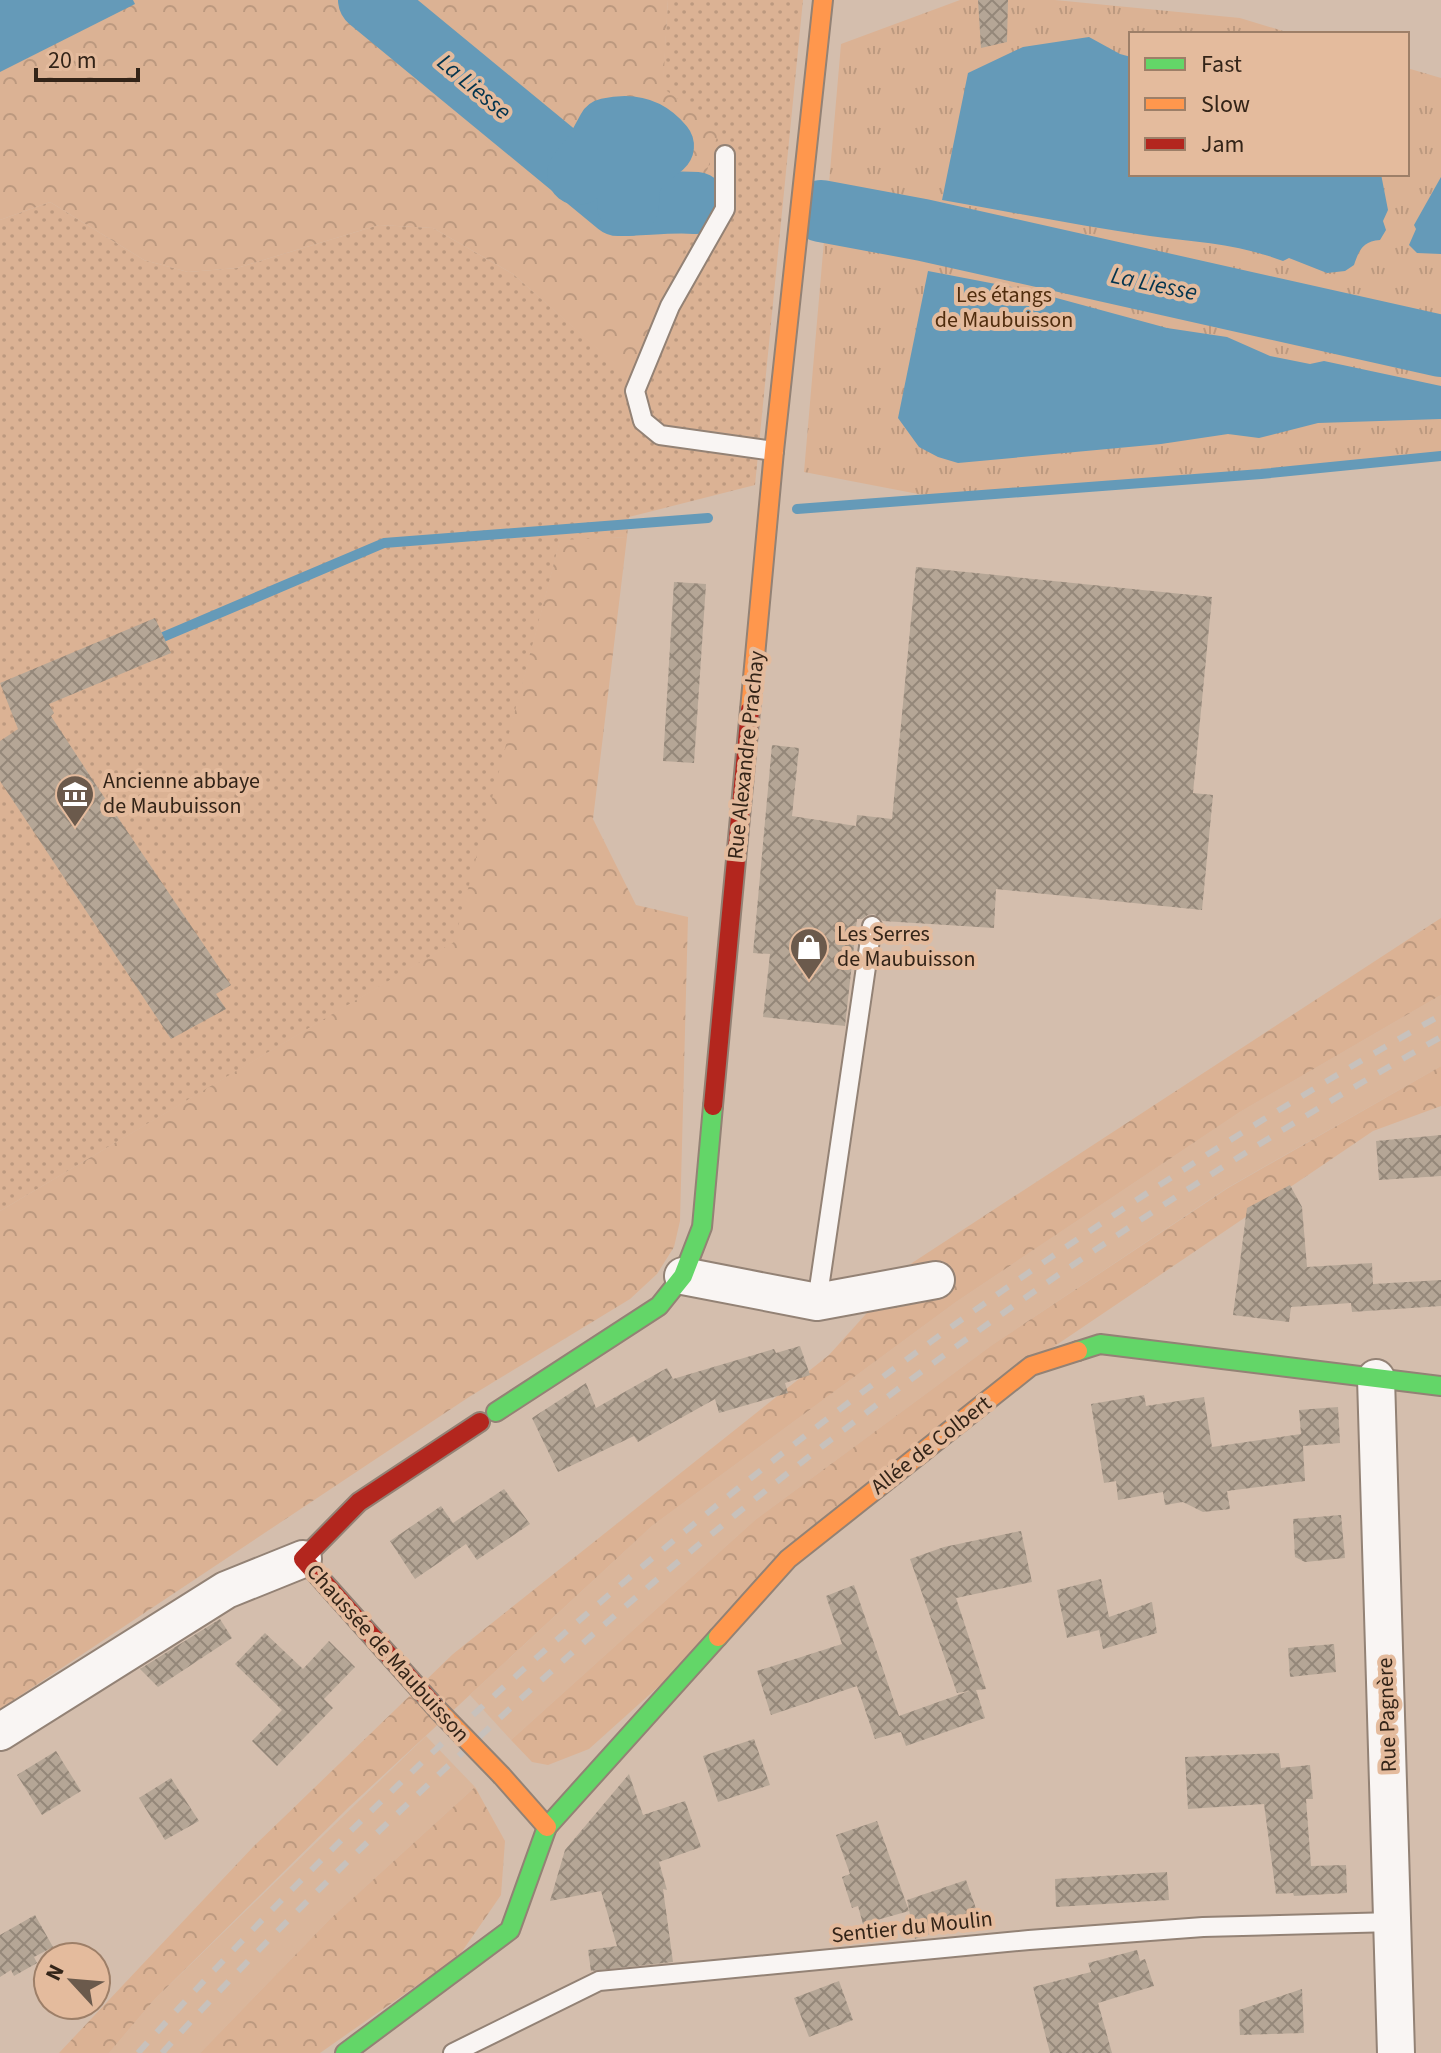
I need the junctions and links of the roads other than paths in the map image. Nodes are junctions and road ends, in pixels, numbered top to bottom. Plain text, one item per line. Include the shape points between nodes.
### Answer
1 (823, 0) edge
2 (725, 155) dead end
3 (774, 451) junction
4 (872, 926) dead end
5 (683, 1276) junction
6 (936, 1280) dead end
7 (817, 1302) junction
8 (1376, 1378) junction
9 (1441, 1386) edge
10 (303, 1559) junction
11 (0, 1732) edge
12 (547, 1827) junction
13 (1394, 1922) junction
14 (345, 2053) edge
15 (453, 2053) edge
16 (1396, 2053) edge

1 - 3 street, Rue Alexandre Prachay
2 - 3 lane via 725,209 670,306 635,391 643,421 660,435
3 - 5 street, Rue Alexandre Prachay via 702,1227
4 - 7 lane
5 - 7 street
5 - 10 street, Rue Alexandre Prachay via 659,1306 359,1502
6 - 7 street
8 - 9 street, Allée de Colbert
8 - 12 street, Allée de Colbert via 1100,1344 1031,1366 788,1559
8 - 13 street, Rue Pagnère
10 - 11 street, Chaussée de Maubuisson via 226,1590
10 - 12 street, Chaussée de Maubuisson, bridge
12 - 14 street via 510,1930
13 - 15 lane, Sentier du Moulin via 1203,1927 599,1981
13 - 16 street, Rue Pagnère

